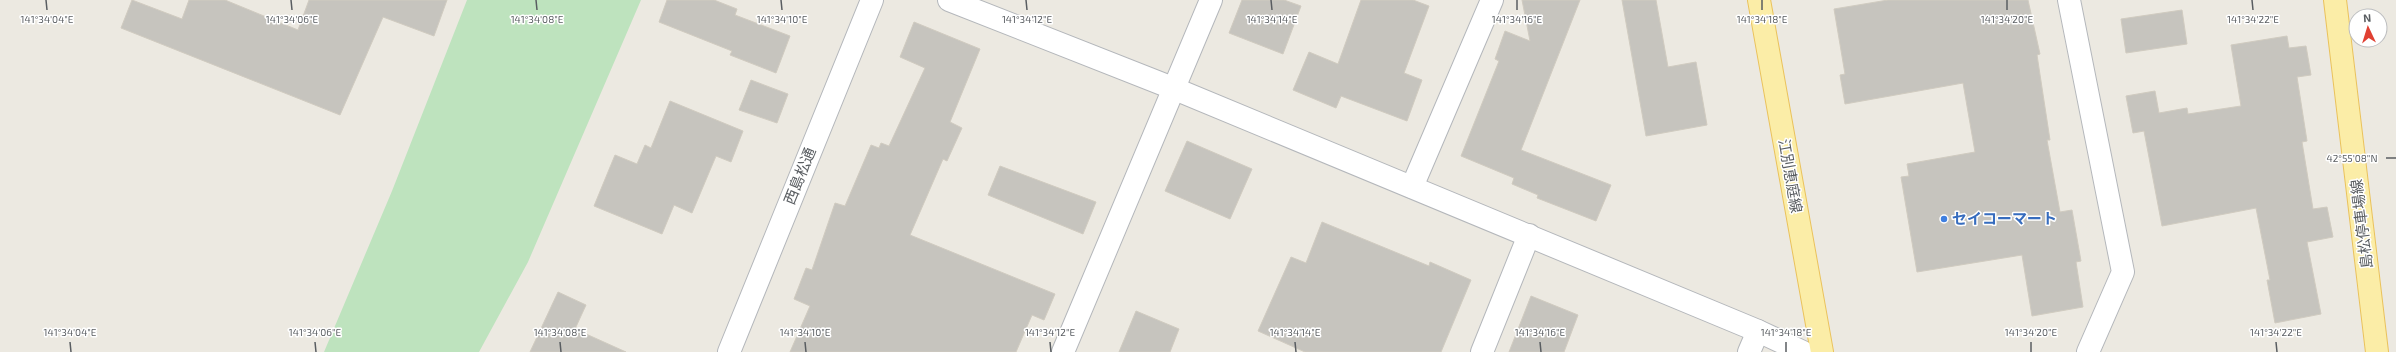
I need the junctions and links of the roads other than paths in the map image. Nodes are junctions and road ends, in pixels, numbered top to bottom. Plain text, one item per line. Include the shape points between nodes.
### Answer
1 (872, 0) edge
2 (948, 0) edge
3 (1211, 0) edge
4 (1492, 0) edge
5 (1759, 0) edge
6 (2069, 0) edge
7 (2335, 0) edge
8 (1175, 89) junction
9 (1412, 187) junction
10 (1529, 235) junction
11 (1758, 331) junction
12 (729, 352) edge
13 (1063, 352) edge
14 (1482, 352) edge
15 (1749, 352) edge
16 (1803, 352) edge
17 (1822, 352) edge
18 (2088, 352) edge
19 (2377, 352) edge

1 - 12 street, 西島松通
2 - 8 street
3 - 8 street
4 - 9 street
5 - 17 main road, 江別恵庭線
6 - 18 street via 2123,272
7 - 19 main road, 島松停車場線
8 - 9 street
8 - 13 street
9 - 10 street
10 - 11 street
10 - 14 street
11 - 15 street
11 - 16 street

